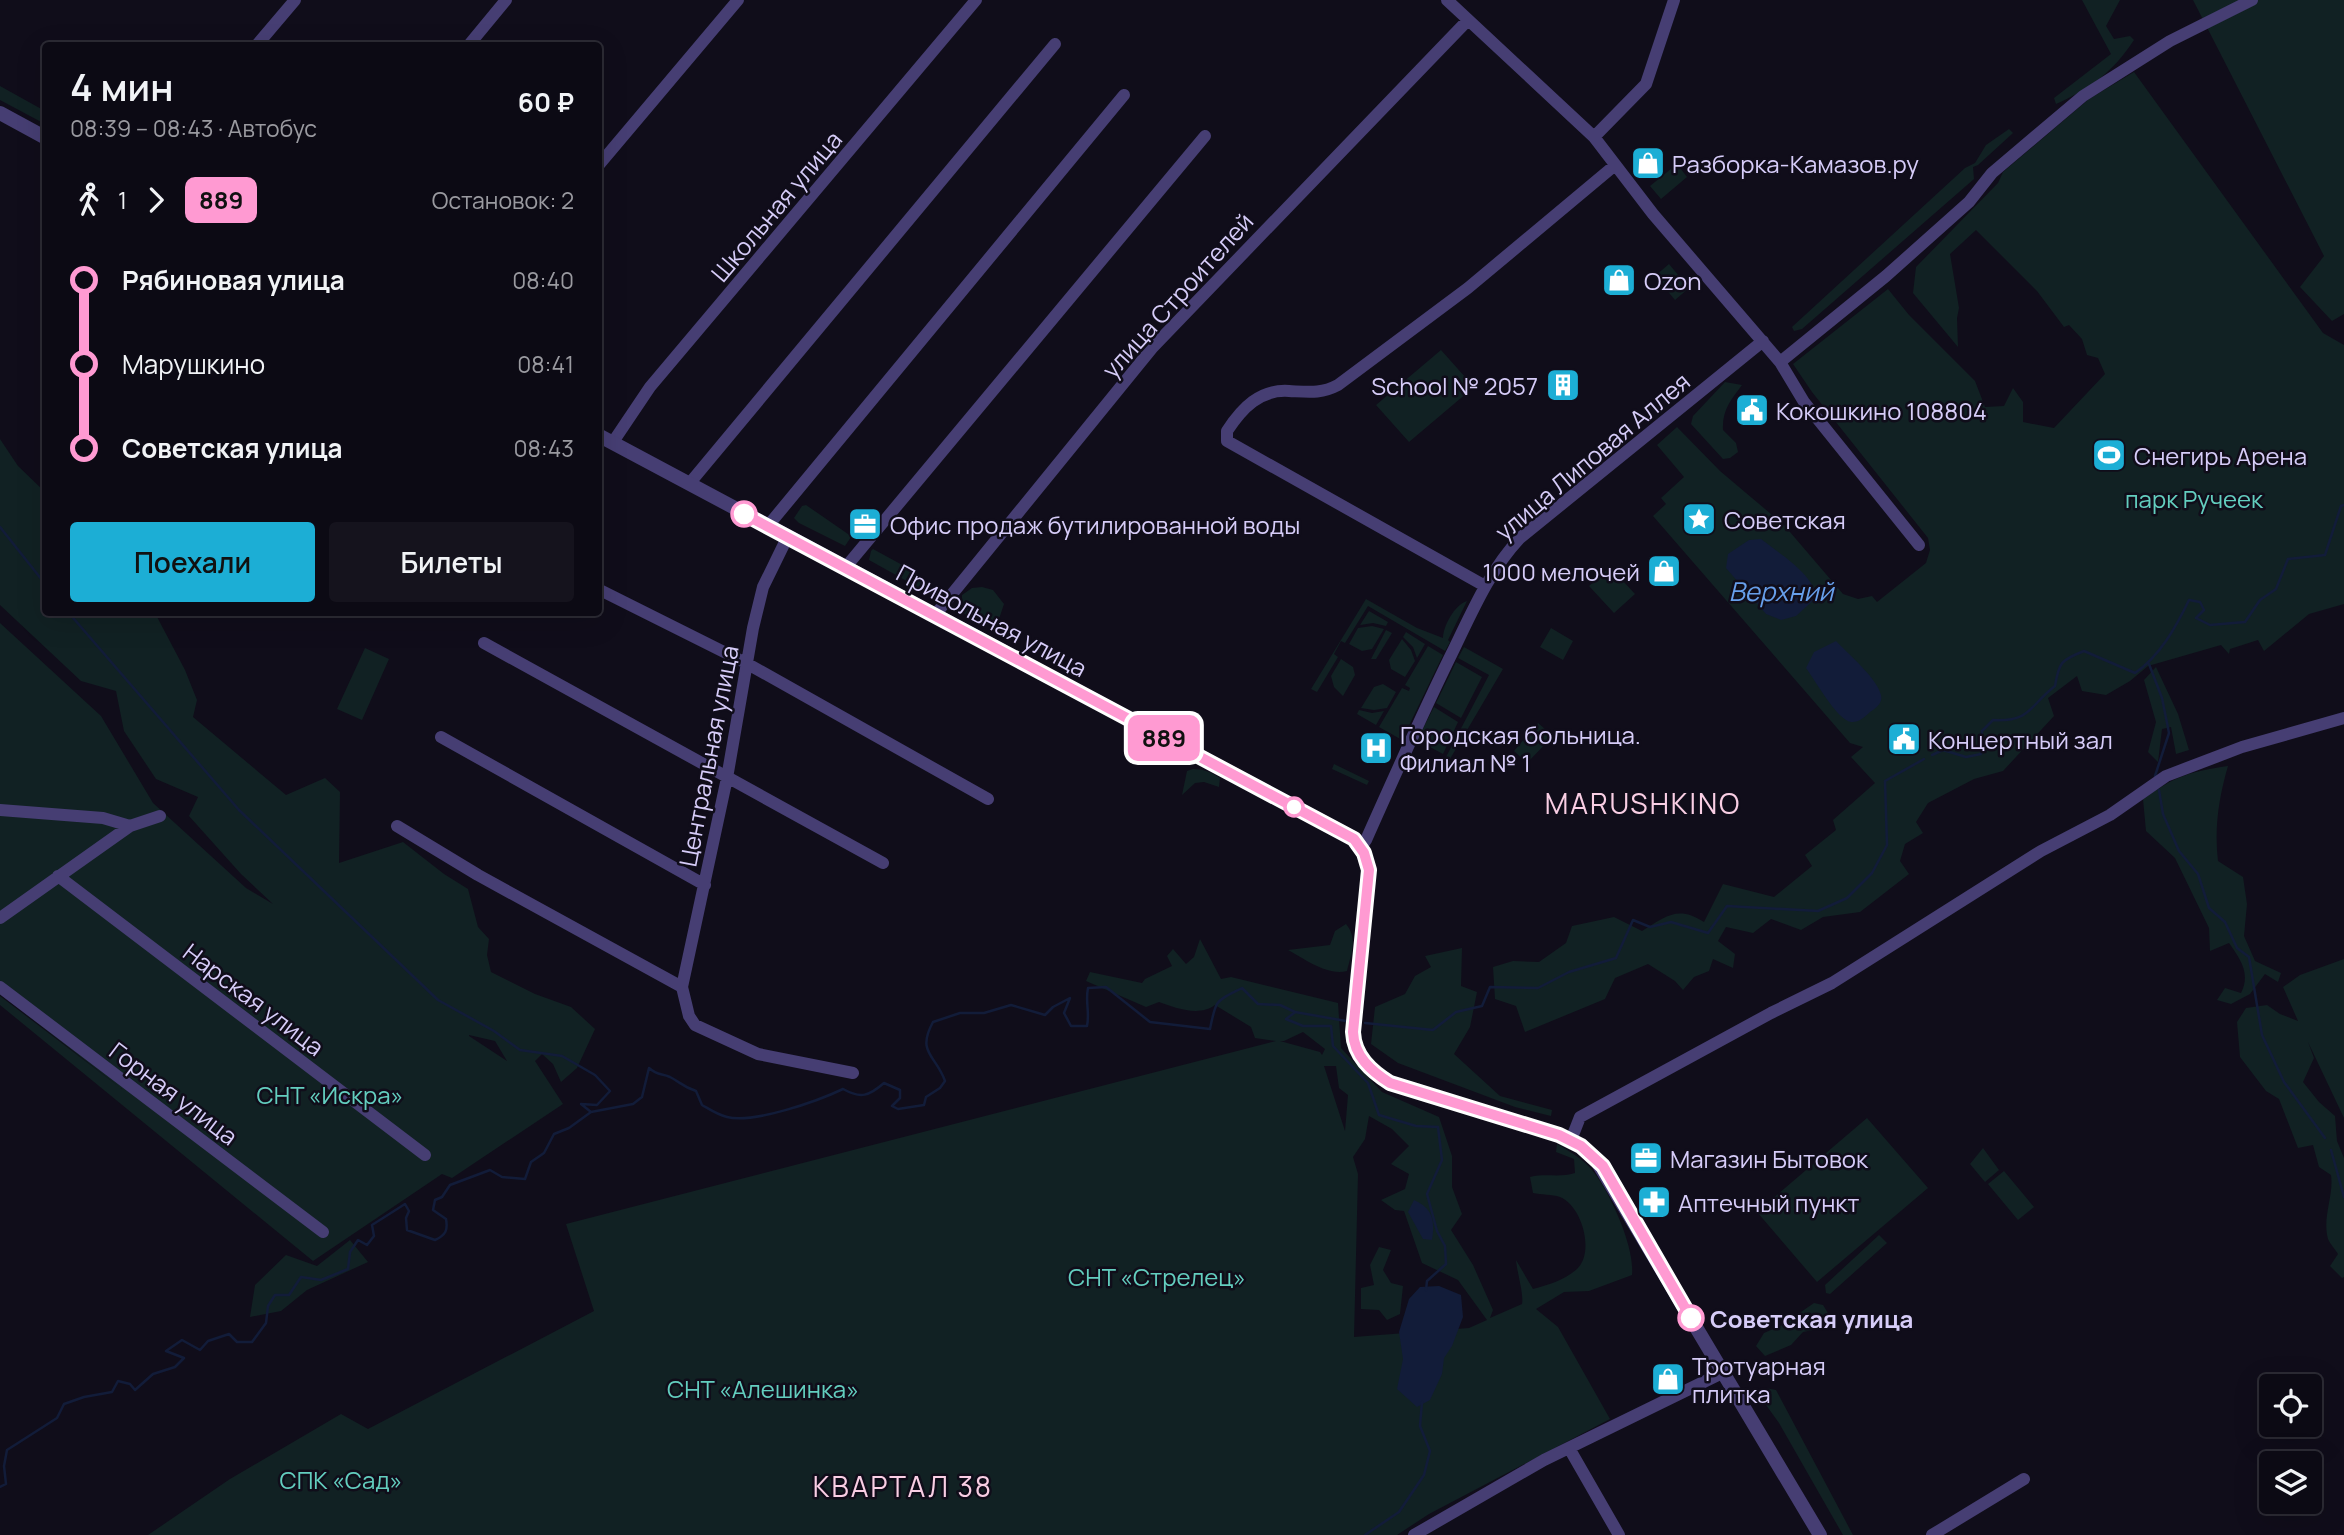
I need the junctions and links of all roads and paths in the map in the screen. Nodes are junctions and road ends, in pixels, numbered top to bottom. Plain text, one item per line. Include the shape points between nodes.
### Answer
1 (295, 0) edge
2 (506, 0) edge
3 (738, 0) edge
4 (976, 0) edge
5 (1447, 0) edge
6 (1675, 0) edge
7 (2252, 0) edge
8 (1468, 20) junction
9 (259, 42) edge
10 (471, 42) edge
11 (1055, 44) dead end
12 (1124, 95) dead end
13 (0, 113) edge
14 (42, 136) edge
15 (1205, 136) dead end
16 (1594, 137) junction
17 (602, 161) edge
18 (1614, 166) junction
19 (1763, 341) junction
20 (1780, 362) junction
21 (602, 437) edge
22 (613, 442) junction
23 (689, 484) junction
24 (768, 527) junction
25 (787, 538) junction
26 (1919, 545) dead end
27 (845, 568) junction
28 (1485, 586) junction
29 (602, 591) edge
30 (935, 615) junction
31 (484, 643) dead end
32 (746, 663) junction
33 (2344, 718) edge
34 (441, 737) dead end
35 (727, 778) junction
36 (988, 799) dead end
37 (0, 810) edge
38 (160, 816) dead end
39 (130, 826) junction
40 (397, 826) dead end
41 (1361, 847) junction
42 (883, 863) dead end
43 (58, 876) junction
44 (705, 885) junction
45 (0, 918) edge
46 (0, 987) edge
47 (682, 987) junction
48 (853, 1073) dead end
49 (1571, 1140) junction
50 (425, 1155) dead end
51 (323, 1232) dead end
52 (1724, 1372) junction
53 (1569, 1448) junction
54 (2024, 1479) dead end
55 (1414, 1535) edge
56 (1619, 1535) edge
57 (1820, 1535) edge
58 (1932, 1535) edge

1 - 9 street
2 - 10 street
3 - 17 street
4 - 22 street, Школьная улица via 650,387
5 - 8 street
6 - 16 street via 1646,84
7 - 20 street via 2171,41 2083,96 1992,173 1969,202
8 - 16 street
8 - 30 street, улица Строителей via 1153,347
11 - 23 street
12 - 24 street
13 - 14 street
15 - 27 street
16 - 18 street
18 - 19 street
18 - 28 street via 1468,288 1338,385 1315,394 1265,393 1250,402 1225,436
19 - 20 street
19 - 28 street, улица Липовая Аллея via 1520,538
20 - 26 street via 1804,402
21 - 22 street, Привольная улица
22 - 23 street, Привольная улица
23 - 24 street, Привольная улица
24 - 25 street, Привольная улица
25 - 27 street, Привольная улица
25 - 32 street, Центральная улица via 763,587
27 - 30 street, Привольная улица
28 - 41 street, улица Липовая Аллея
29 - 32 street
30 - 41 street, Привольная улица via 1351,836
31 - 35 street
32 - 35 street, Центральная улица
32 - 36 street
33 - 49 street via 2242,747 2166,776 2110,815 2041,850 1832,983 1580,1118
34 - 44 street
35 - 42 street
35 - 44 street, Центральная улица
37 - 39 street via 103,818
38 - 39 street
39 - 43 street
40 - 47 street
41 - 49 street via 1369,881 1353,1032 1356,1049 1367,1065 1390,1083
43 - 45 street
43 - 50 street, Нарская улица
44 - 47 street, Центральная улица
46 - 51 street, Горная улица
47 - 48 street via 695,1025 758,1054
49 - 52 street via 1603,1166
52 - 53 street
52 - 57 street
53 - 55 street
53 - 56 street
54 - 58 street

